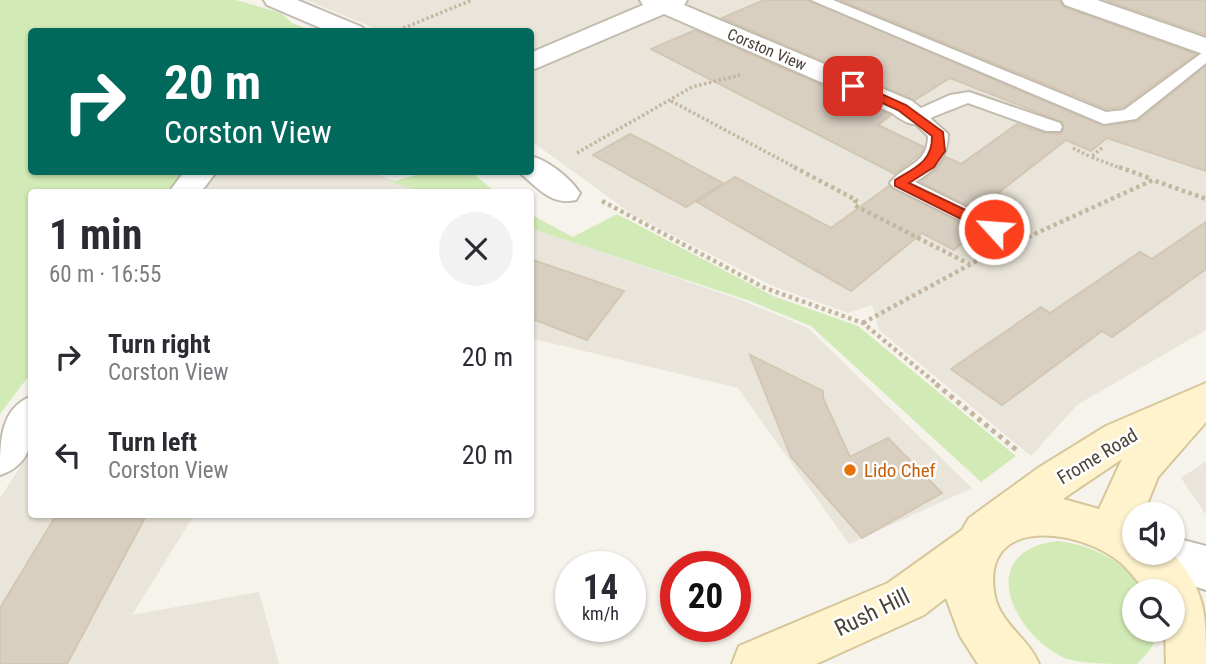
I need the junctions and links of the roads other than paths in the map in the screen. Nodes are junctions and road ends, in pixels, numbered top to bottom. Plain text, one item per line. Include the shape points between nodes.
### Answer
1 (276, 0) edge
2 (820, 0) edge
3 (1074, 0) edge
4 (663, 2) edge
5 (343, 28) edge
6 (1206, 47) edge
7 (1206, 55) edge
8 (534, 61) edge
9 (917, 117) junction
10 (1053, 127) dead end
11 (994, 229) dead end
12 (1204, 400) edge
13 (28, 418) edge
14 (0, 457) edge
15 (1127, 502) edge
16 (988, 534) junction
17 (1122, 540) edge
18 (1185, 562) edge
19 (1155, 565) edge
20 (1206, 568) edge
21 (1197, 652) edge
22 (758, 664) edge
23 (1013, 664) edge

1 - 5 street
2 - 7 lane via 1104,118 1129,115
3 - 6 street
4 - 8 street, Corston View
4 - 9 street, Corston View
9 - 10 lane via 970,97
9 - 11 lane, Corston View via 938,134 939,151 929,164 900,183
12 - 15 street, Frome Road via 1141,466
12 - 16 street, Frome Road via 1121,438 1054,481
13 - 14 street
16 - 17 street via 1024,516 1052,515 1083,521
16 - 22 street, Rush Hill via 906,599
16 - 23 street via 968,568 969,595 981,625
18 - 20 street
19 - 21 street via 1178,593 1191,621

